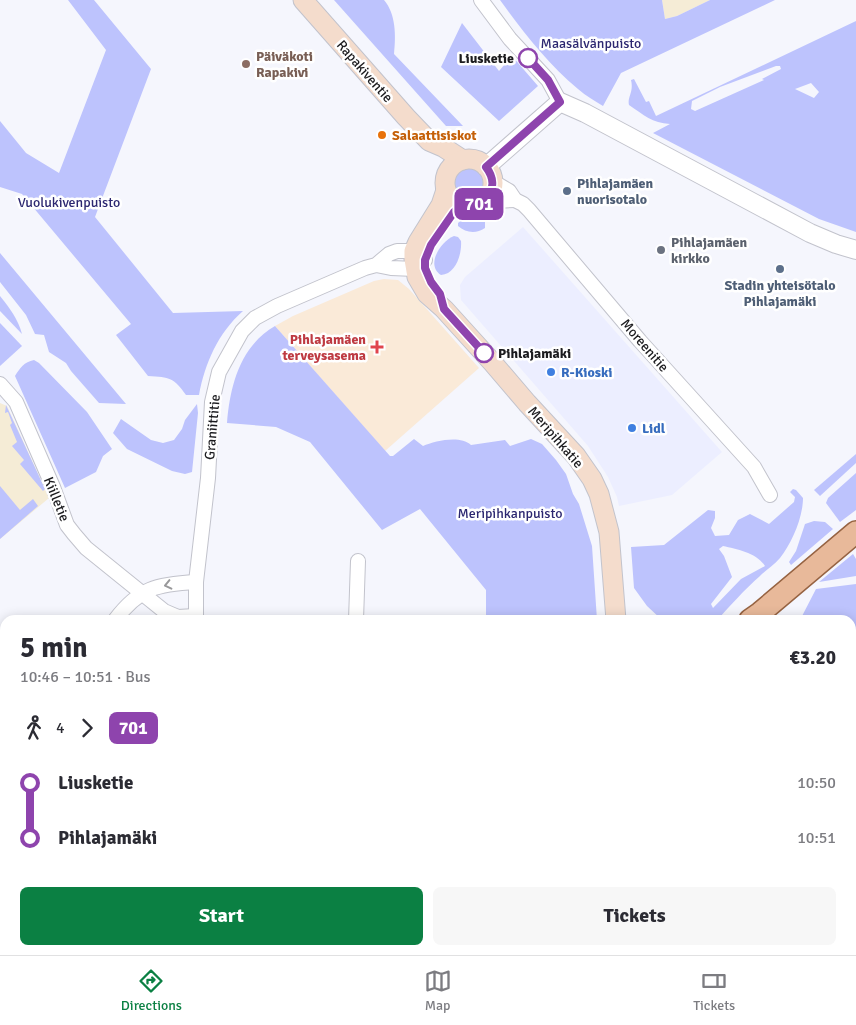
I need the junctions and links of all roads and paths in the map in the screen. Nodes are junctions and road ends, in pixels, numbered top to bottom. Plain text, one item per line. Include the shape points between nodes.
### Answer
1 (302, 0) edge
2 (481, 0) edge
3 (560, 102) junction
4 (429, 141) junction
5 (463, 160) junction
6 (489, 174) junction
7 (446, 184) junction
8 (486, 199) junction
9 (514, 200) junction
10 (461, 206) junction
11 (856, 250) edge
12 (418, 260) junction
13 (0, 384) edge
14 (770, 494) dead end
15 (856, 532) edge
16 (358, 561) dead end
17 (196, 582) junction
18 (140, 593) junction
19 (119, 615) edge
20 (173, 615) edge
21 (196, 615) edge
22 (356, 615) edge
23 (616, 615) edge
24 (759, 615) edge

1 - 4 main road, Rapakiventie
2 - 3 street via 510,39 548,80
3 - 6 street
3 - 11 street via 810,233
4 - 5 main road, Rapakiventie
4 - 7 main road, Rapakiventie
5 - 6 main road via 475,160
5 - 7 main road via 450,169
6 - 8 main road via 492,188
6 - 9 street, Moreenitie via 509,191
7 - 10 main road via 448,196
7 - 12 main road via 441,205 418,242
8 - 9 street
8 - 10 main road via 478,205
9 - 14 street, Moreenitie via 529,210 754,467
10 - 12 main road
12 - 17 street, Graniittitie via 397,250 376,265 254,318 242,332 219,372 212,402 208,478
12 - 23 main road, Meripihkatie via 424,290 576,456 592,480 602,502 608,532
13 - 18 street, Kiilletie via 16,402 67,525 86,548
15 - 24 main road
16 - 22 street
17 -> 18 street via 165,585
17 - 21 street, Graniittitie
18 - 19 street
18 - 20 street, Kiilletie

